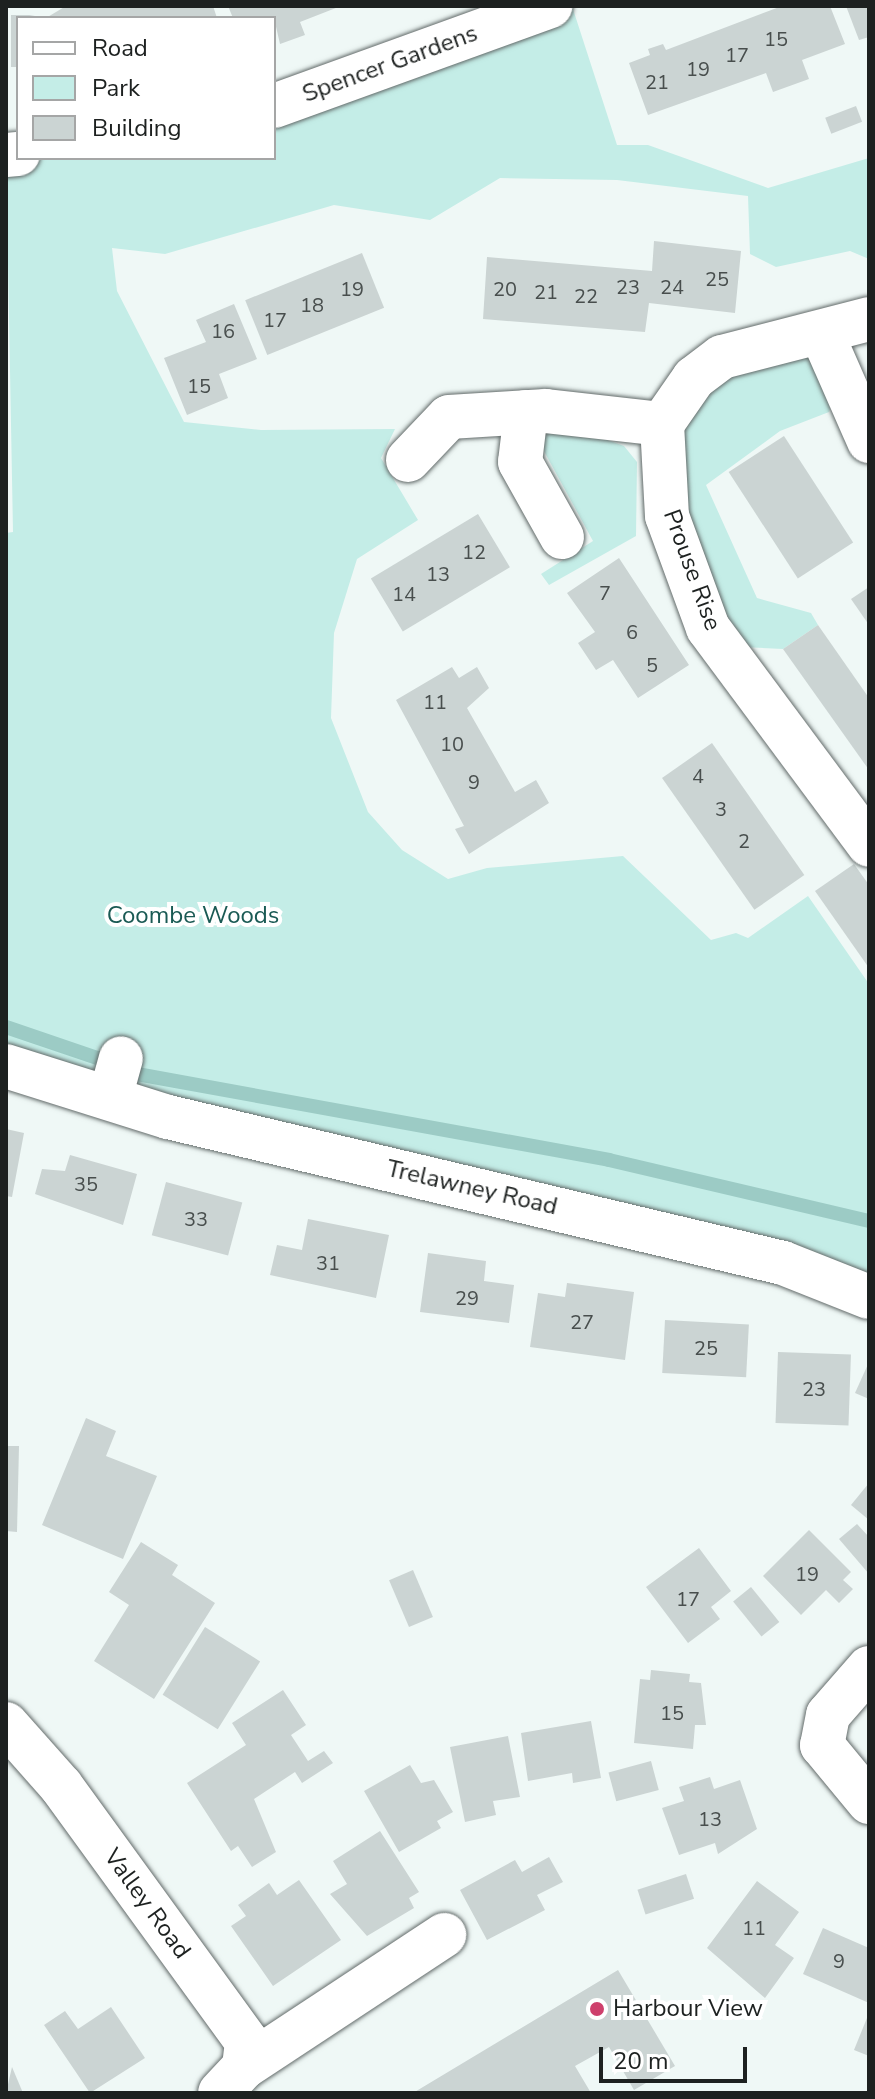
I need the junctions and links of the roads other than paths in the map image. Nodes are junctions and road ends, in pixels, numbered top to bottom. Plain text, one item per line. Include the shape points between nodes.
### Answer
1 (551, 6) edge
2 (276, 105) edge
3 (869, 319) edge
4 (822, 334) junction
5 (526, 412) junction
6 (662, 424) junction
7 (869, 441) edge
8 (408, 460) dead end
9 (562, 537) dead end
10 (869, 845) edge
11 (6, 1066) edge
12 (869, 1297) edge
13 (869, 1668) edge
14 (6, 1724) edge
15 (869, 1802) edge
16 (444, 1935) dead end
17 (232, 2080) edge

1 - 2 street, Spencer Gardens
3 - 4 street
4 - 6 street via 722,357 694,378
4 - 7 street
5 - 6 street
5 - 8 street via 449,417
5 - 9 street via 520,462
6 - 10 street, Prouse Rise via 667,516 708,628
11 - 12 street, Trelawney Road via 101,1080 783,1263
13 - 15 street via 828,1715 822,1745
14 - 17 street, Valley Road via 43,1763 247,2042
16 - 17 street

